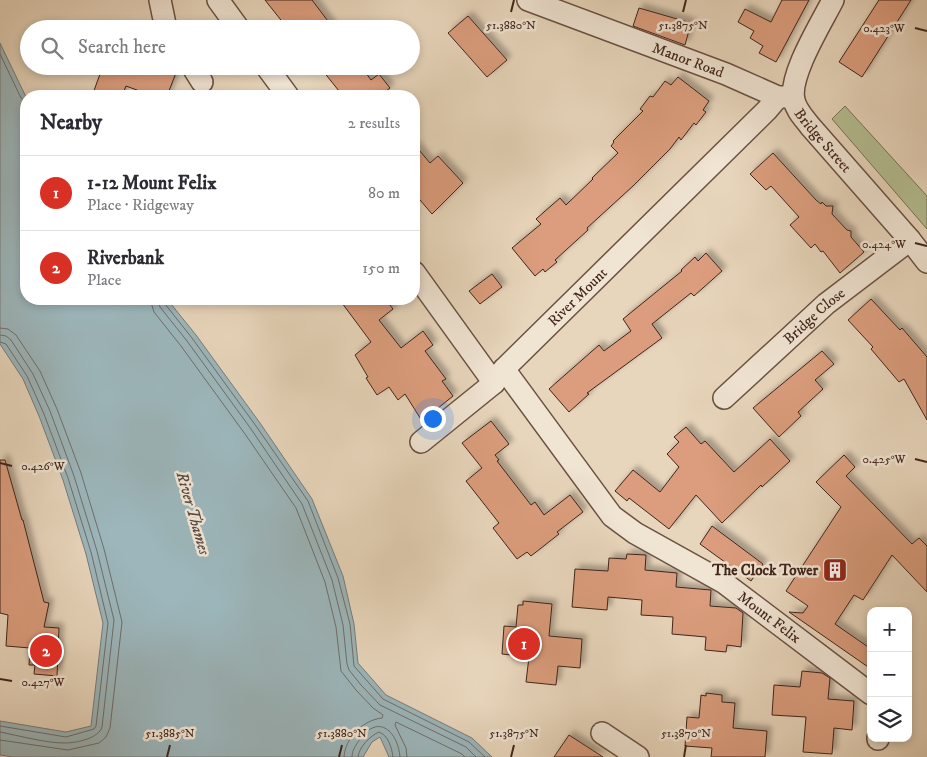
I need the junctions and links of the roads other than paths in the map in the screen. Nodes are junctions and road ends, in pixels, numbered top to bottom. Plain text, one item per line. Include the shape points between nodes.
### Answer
1 (160, 0) edge
2 (218, 0) edge
3 (528, 0) edge
4 (833, 0) edge
5 (164, 20) edge
6 (232, 20) edge
7 (273, 75) edge
8 (284, 90) edge
9 (786, 97) junction
10 (910, 240) junction
11 (927, 262) edge
12 (420, 279) edge
13 (499, 376) junction
14 (724, 398) dead end
15 (421, 442) dead end
16 (867, 691) edge
17 (602, 733) dead end
18 (638, 757) edge

1 - 5 street
2 - 6 street
3 - 9 street, Manor Road
4 - 9 street, Bridge Street
7 - 8 street
9 - 10 street, Bridge Street
9 - 13 street, River Mount via 767,110
10 - 11 street, Bridge Street
10 - 14 street, Bridge Close via 826,304
12 - 13 street
13 - 15 street, River Mount
13 - 16 street, Mount Felix via 612,516 635,533 723,582
17 - 18 street

